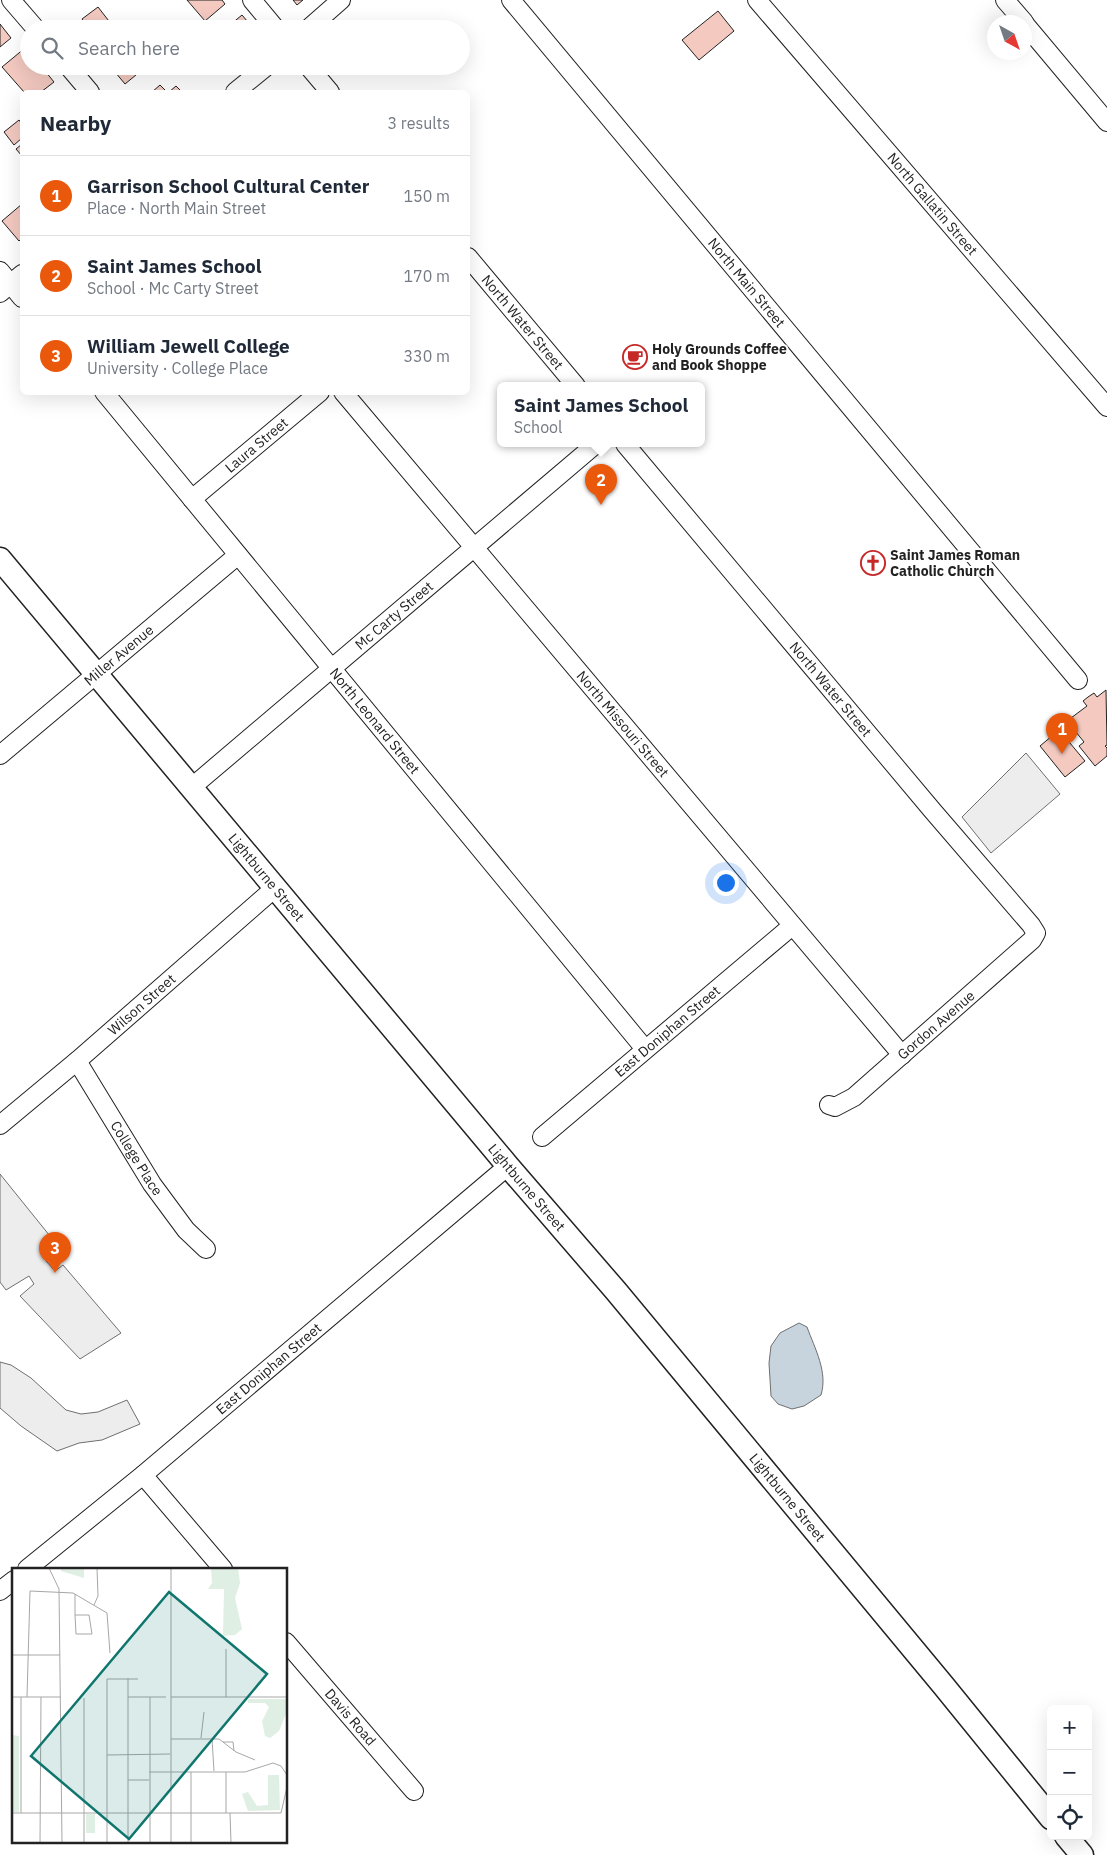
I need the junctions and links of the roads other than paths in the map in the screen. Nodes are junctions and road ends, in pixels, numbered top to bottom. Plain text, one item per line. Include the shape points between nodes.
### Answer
1 (11, 0) edge
2 (252, 0) edge
3 (342, 0) edge
4 (512, 0) edge
5 (758, 0) edge
6 (1006, 0) edge
7 (1018, 15) edge
8 (28, 20) edge
9 (269, 20) edge
10 (319, 20) edge
11 (1032, 33) edge
12 (76, 75) edge
13 (255, 75) edge
14 (316, 75) edge
15 (88, 90) edge
16 (237, 90) edge
17 (328, 90) edge
18 (1107, 122) edge
19 (470, 260) edge
20 (8, 281) edge
21 (20, 296) edge
22 (573, 382) edge
23 (106, 395) edge
24 (316, 395) edge
25 (346, 395) edge
26 (1107, 407) edge
27 (592, 447) edge
28 (628, 447) edge
29 (192, 500) junction
30 (473, 548) junction
31 (238, 555) junction
32 (0, 559) edge
33 (332, 668) junction
34 (97, 674) junction
35 (1078, 680) dead end
36 (0, 755) edge
37 (192, 787) junction
38 (276, 887) junction
39 (792, 926) junction
40 (1036, 933) joint
41 (646, 1049) junction
42 (902, 1055) junction
43 (77, 1061) junction
44 (829, 1105) dead end
45 (2, 1122) edge
46 (542, 1137) dead end
47 (508, 1166) junction
48 (206, 1249) dead end
49 (143, 1475) junction
50 (28, 1568) edge
51 (222, 1568) edge
52 (12, 1582) edge
53 (0, 1591) edge
54 (288, 1644) edge
55 (414, 1791) dead end
56 (1047, 1813) edge
57 (1069, 1840) edge
58 (1082, 1855) edge

1 - 8 street
2 - 9 street
3 - 10 street
4 - 35 street, North Main Street
5 - 26 street, North Gallatin Street
6 - 7 street
11 - 18 street
12 - 15 street
13 - 16 street
14 - 17 street
19 - 22 street, North Water Street
20 - 21 street
23 - 29 street, North Leonard Street
24 - 29 street, Laura Street
25 - 30 street, North Missouri Street
27 - 30 street, Mc Carty Street
28 - 40 street, North Water Street
29 - 31 street, North Leonard Street
30 - 33 street, Mc Carty Street
30 - 39 street, North Missouri Street
31 - 33 street, North Leonard Street
31 - 34 street, Miller Avenue
32 - 34 main road, Lightburne Street
33 - 37 street, Mc Carty Street
33 - 41 street, North Leonard Street
34 - 36 street, Miller Avenue
34 - 37 main road, Lightburne Street
37 - 38 main road, Lightburne Street
38 - 43 street, Wilson Street
38 - 47 main road, Lightburne Street
39 - 41 street, East Doniphan Street
39 - 42 street, North Missouri Street
40 - 42 street, Gordon Avenue
41 - 46 street, East Doniphan Street
42 - 44 street, Gordon Avenue via 854,1097 835,1107
43 - 45 street, Wilson Street
43 - 48 street, College Place via 152,1184 186,1230
47 - 49 street, East Doniphan Street
47 - 56 main road, Lightburne Street
49 - 50 street, East Doniphan Street
49 - 51 street
52 - 53 street
54 - 55 street, Davis Road
57 - 58 main road

